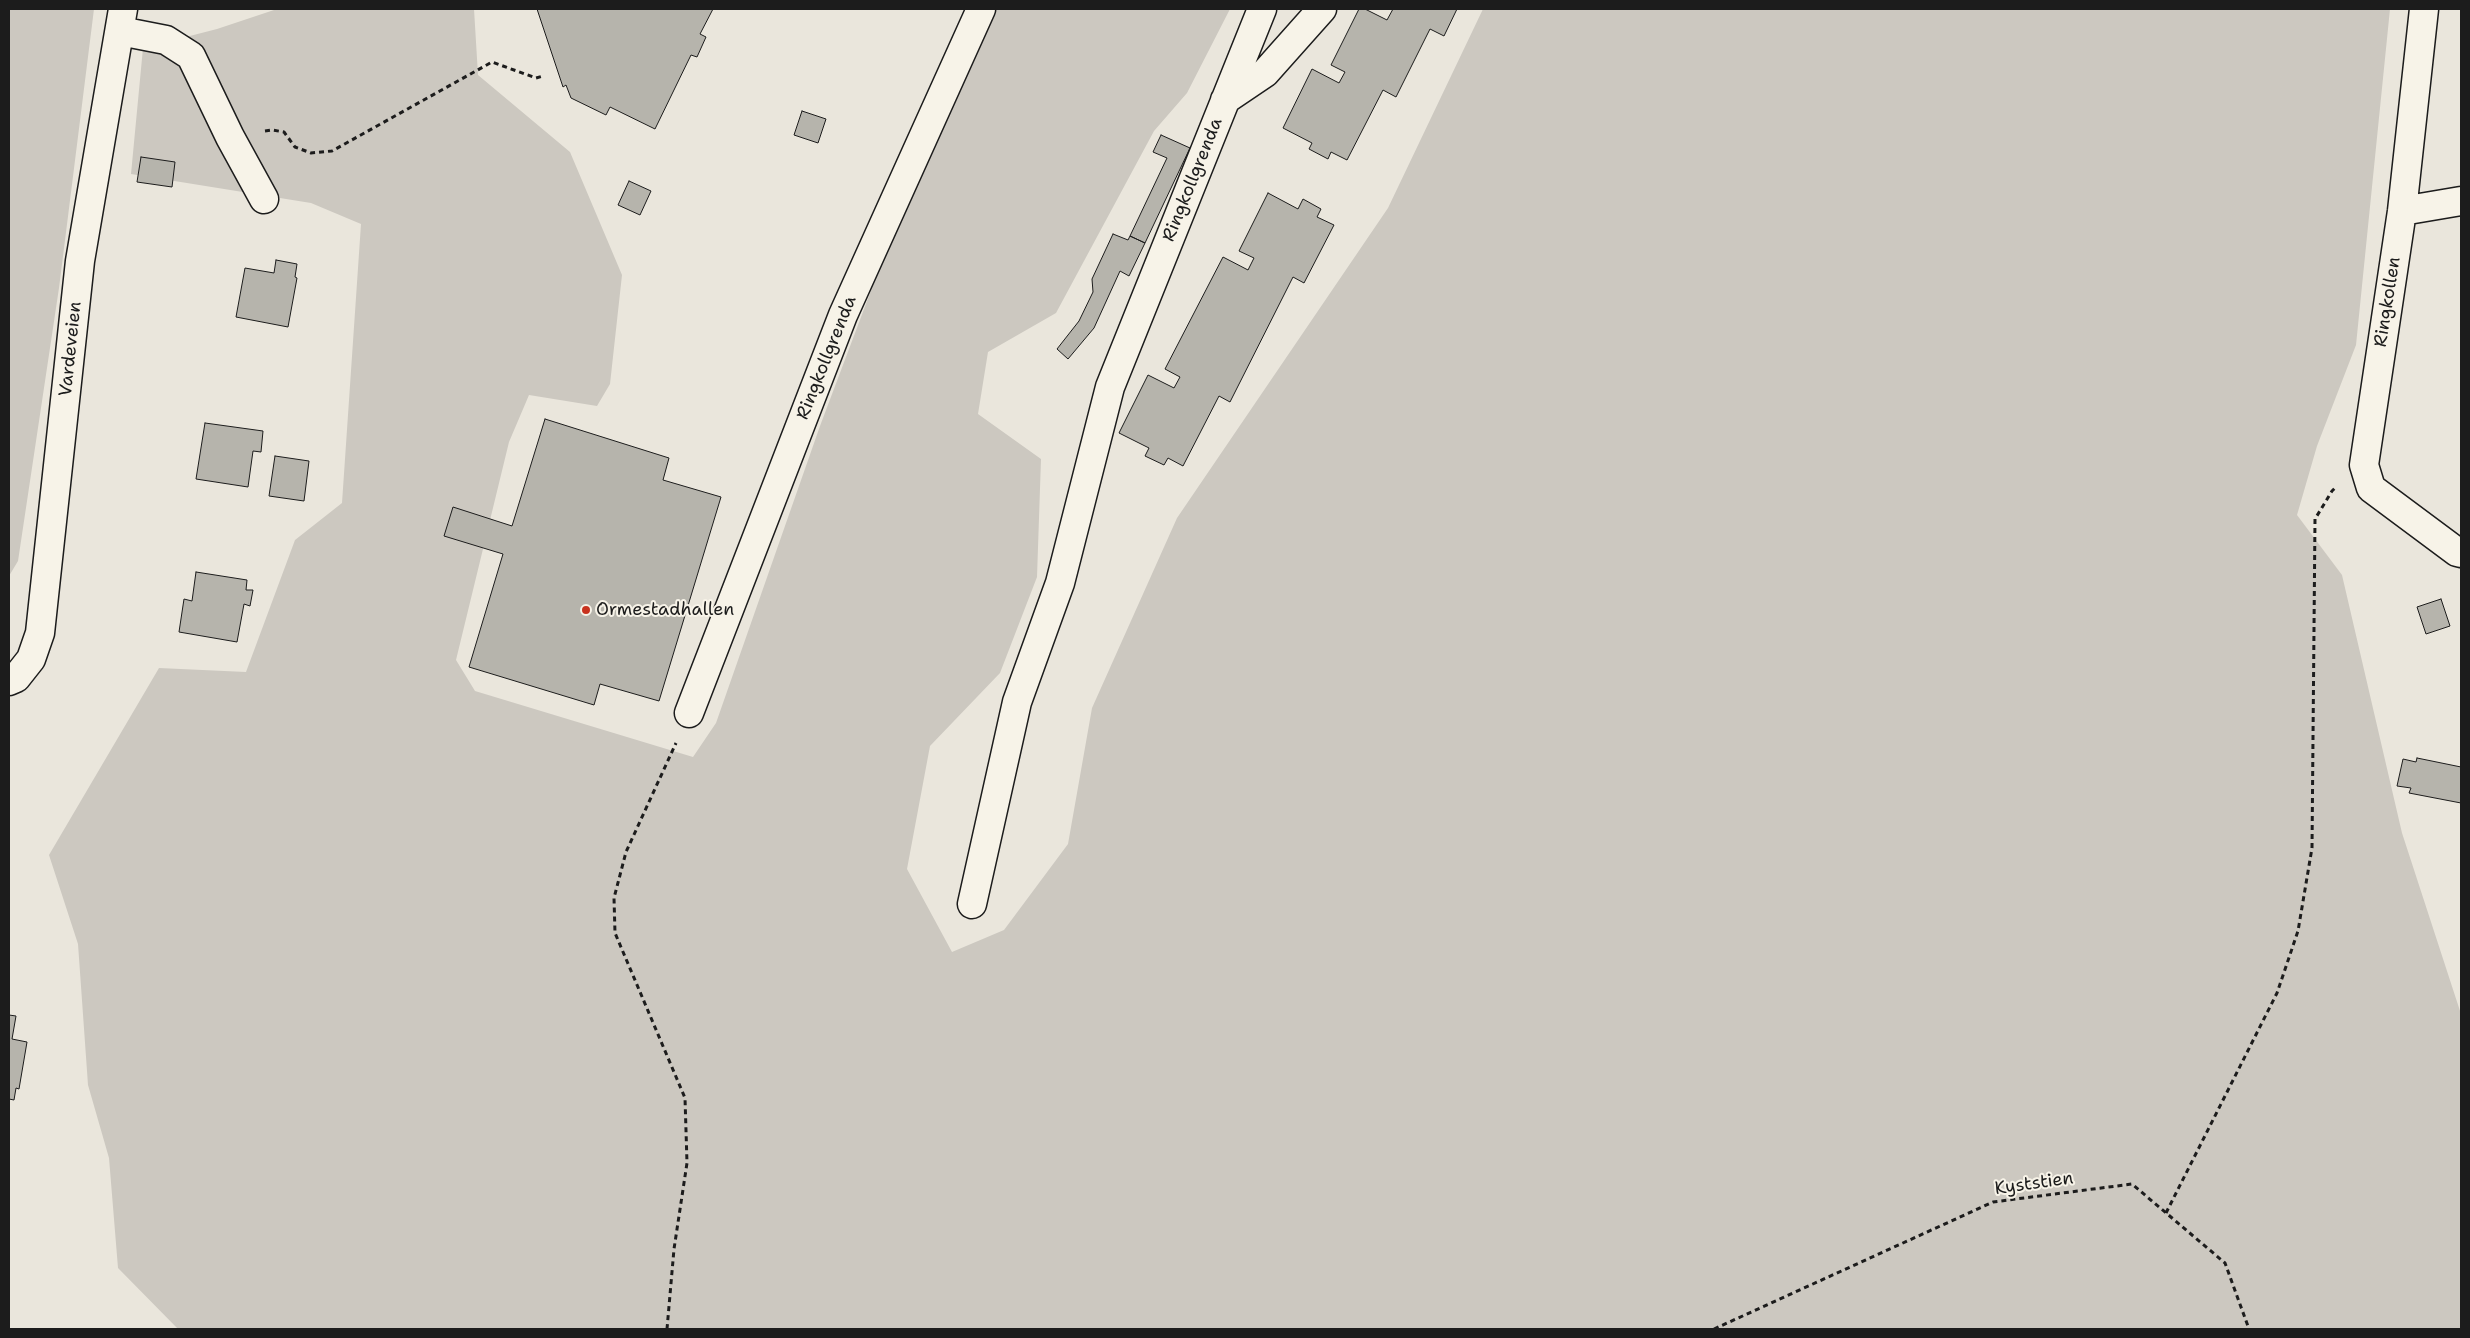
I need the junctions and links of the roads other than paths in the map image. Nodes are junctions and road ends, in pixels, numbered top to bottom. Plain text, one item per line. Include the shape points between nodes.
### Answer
1 (981, 9) edge
2 (1262, 9) edge
3 (1322, 9) edge
4 (2424, 9) edge
5 (121, 20) edge
6 (1225, 100) junction
7 (264, 199) dead end
8 (2461, 201) edge
9 (2402, 211) junction
10 (2459, 552) edge
11 (9, 681) edge
12 (689, 713) road end
13 (972, 904) dead end

1 - 12 street, Ringkollgrenda via 843,316
2 - 6 street, Ringkollgrenda
3 - 6 street via 1265,73
4 - 9 street, Ringkollen
5 - 7 street via 166,40 191,56
5 - 11 street, Vardeveien via 80,261 40,633 30,658 16,678
6 - 13 street, Ringkollgrenda via 1110,387 1060,583 1017,702
8 - 9 street
9 - 10 street, Ringkollen via 2364,465 2371,488

